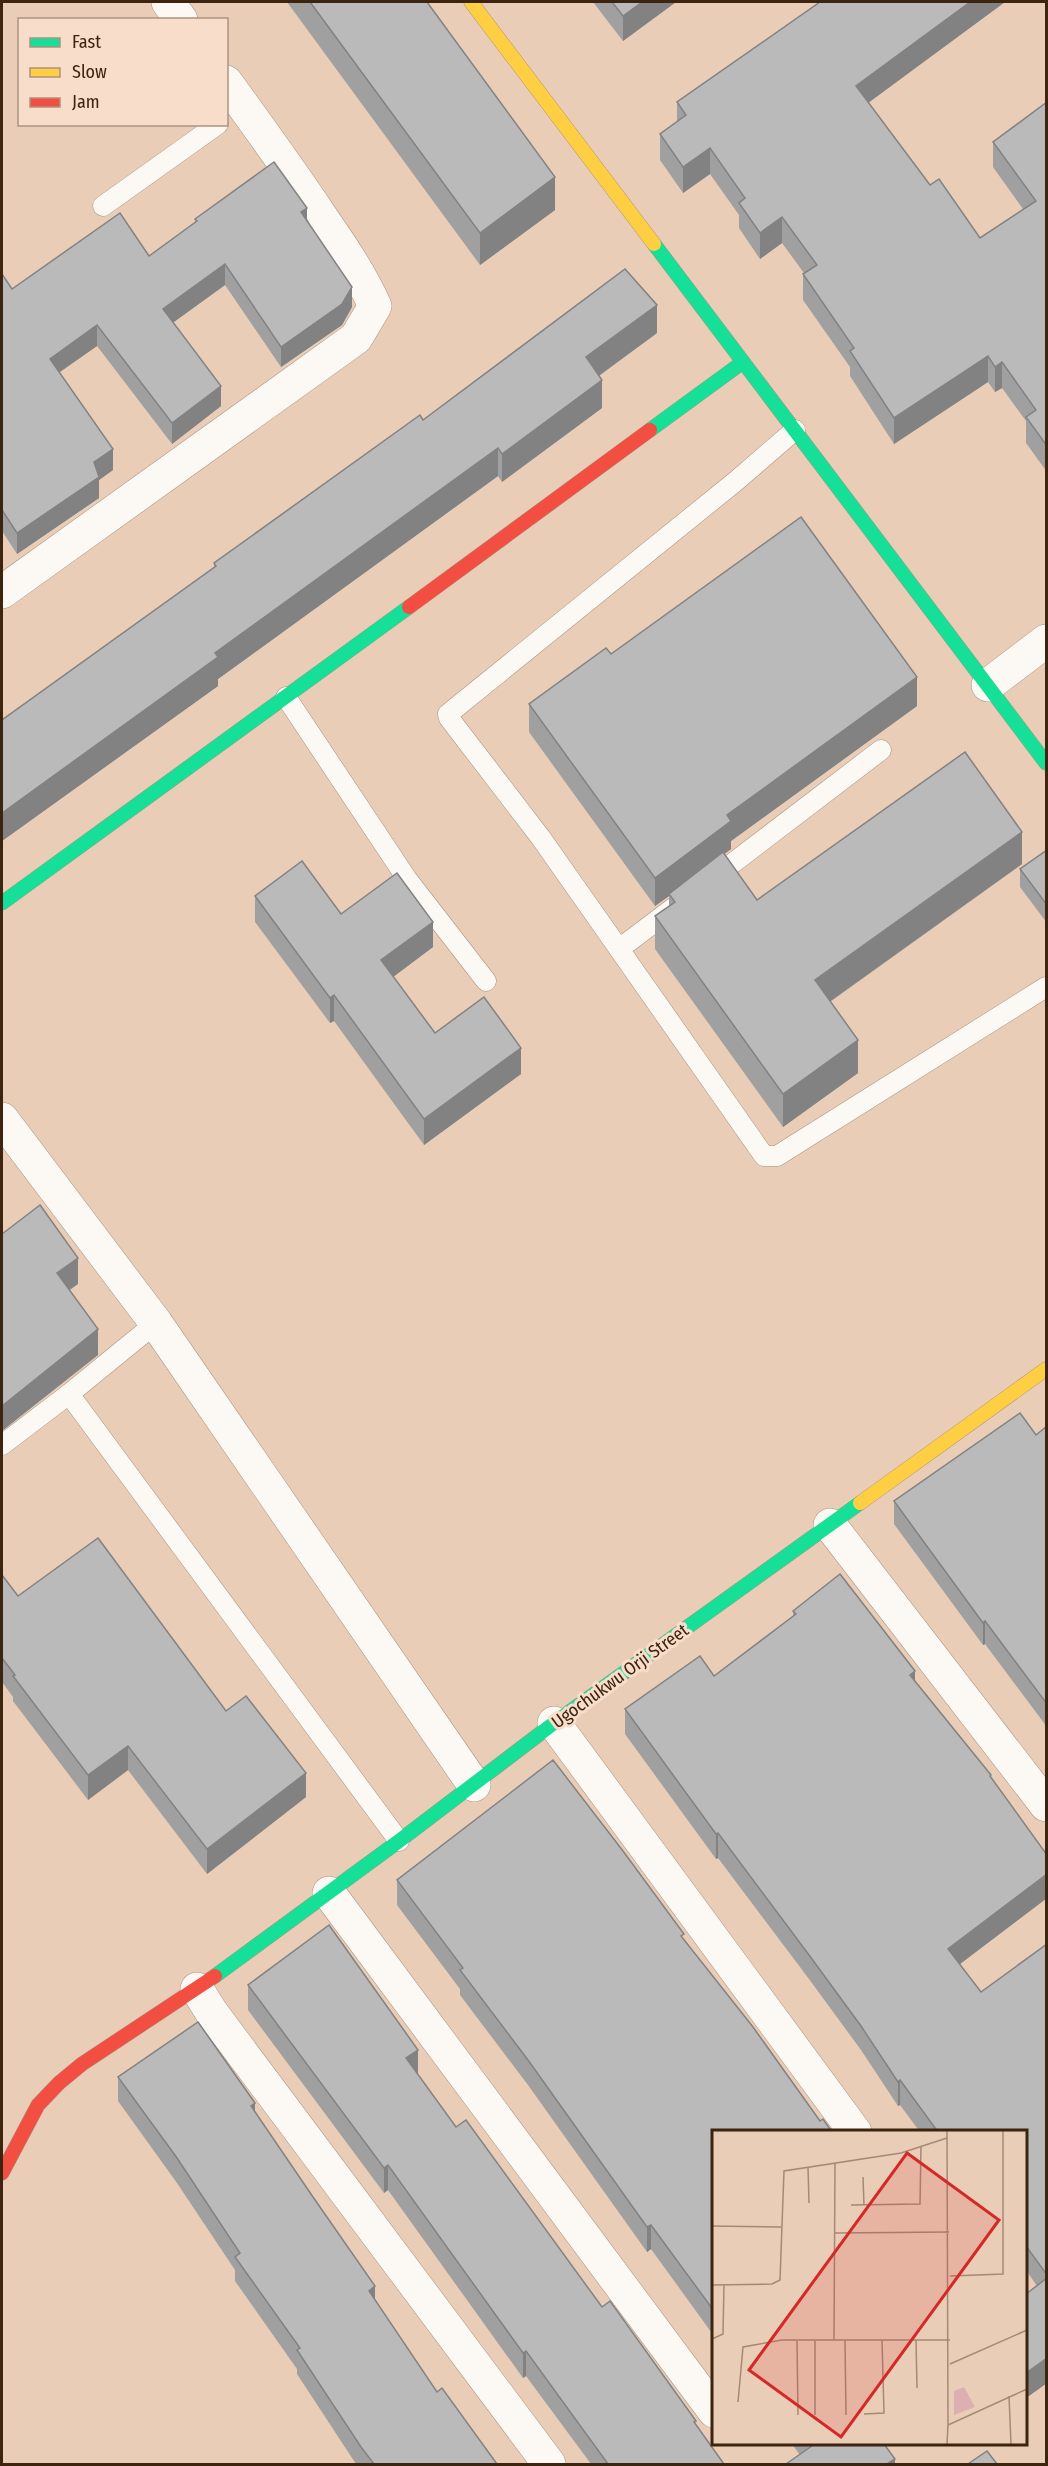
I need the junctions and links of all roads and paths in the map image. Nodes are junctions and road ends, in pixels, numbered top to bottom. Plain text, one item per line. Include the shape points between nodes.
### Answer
1 (168, 2) edge
2 (471, 2) edge
3 (180, 18) edge
4 (229, 108) edge
5 (206, 126) edge
6 (103, 206) dead end
7 (743, 362) junction
8 (795, 430) junction
9 (2, 592) edge
10 (1047, 641) edge
11 (988, 685) junction
12 (286, 698) junction
13 (881, 750) dead end
14 (1047, 763) edge
15 (2, 903) edge
16 (619, 949) junction
17 (486, 981) dead end
18 (1047, 987) edge
19 (2, 1119) edge
20 (156, 1323) junction
21 (1047, 1369) edge
22 (69, 1394) junction
23 (2, 1445) edge
24 (830, 1525) junction
25 (554, 1723) junction
26 (474, 1785) junction
27 (1047, 1805) edge
28 (399, 1841) junction
29 (329, 1893) junction
30 (196, 1989) junction
31 (854, 2130) edge
32 (2, 2173) edge
33 (712, 2408) edge
34 (549, 2464) edge

1 - 3 street
2 - 7 street
4 - 9 street via 338,240 375,306 356,338
5 - 6 lane
7 - 8 street
7 - 12 street
8 - 11 street
8 - 16 lane via 448,714 542,838
10 - 11 street
11 - 14 street
12 - 15 street
12 - 17 lane via 407,879
13 - 16 lane
16 - 18 lane via 769,1158
19 - 20 street
20 - 22 lane
20 - 26 street
21 - 24 street, Ugochukwu Orji Street
22 - 23 lane
22 - 28 lane
24 - 25 street, Ugochukwu Orji Street
24 - 27 street
25 - 26 street, Ugochukwu Orji Street
25 - 31 street
26 - 28 street, Ugochukwu Orji Street
28 - 29 street, Ugochukwu Orji Street
29 - 30 street, Ugochukwu Orji Street
29 - 33 street
30 - 32 street, Ugochukwu Orji Street via 59,2083 38,2105
30 - 34 street

